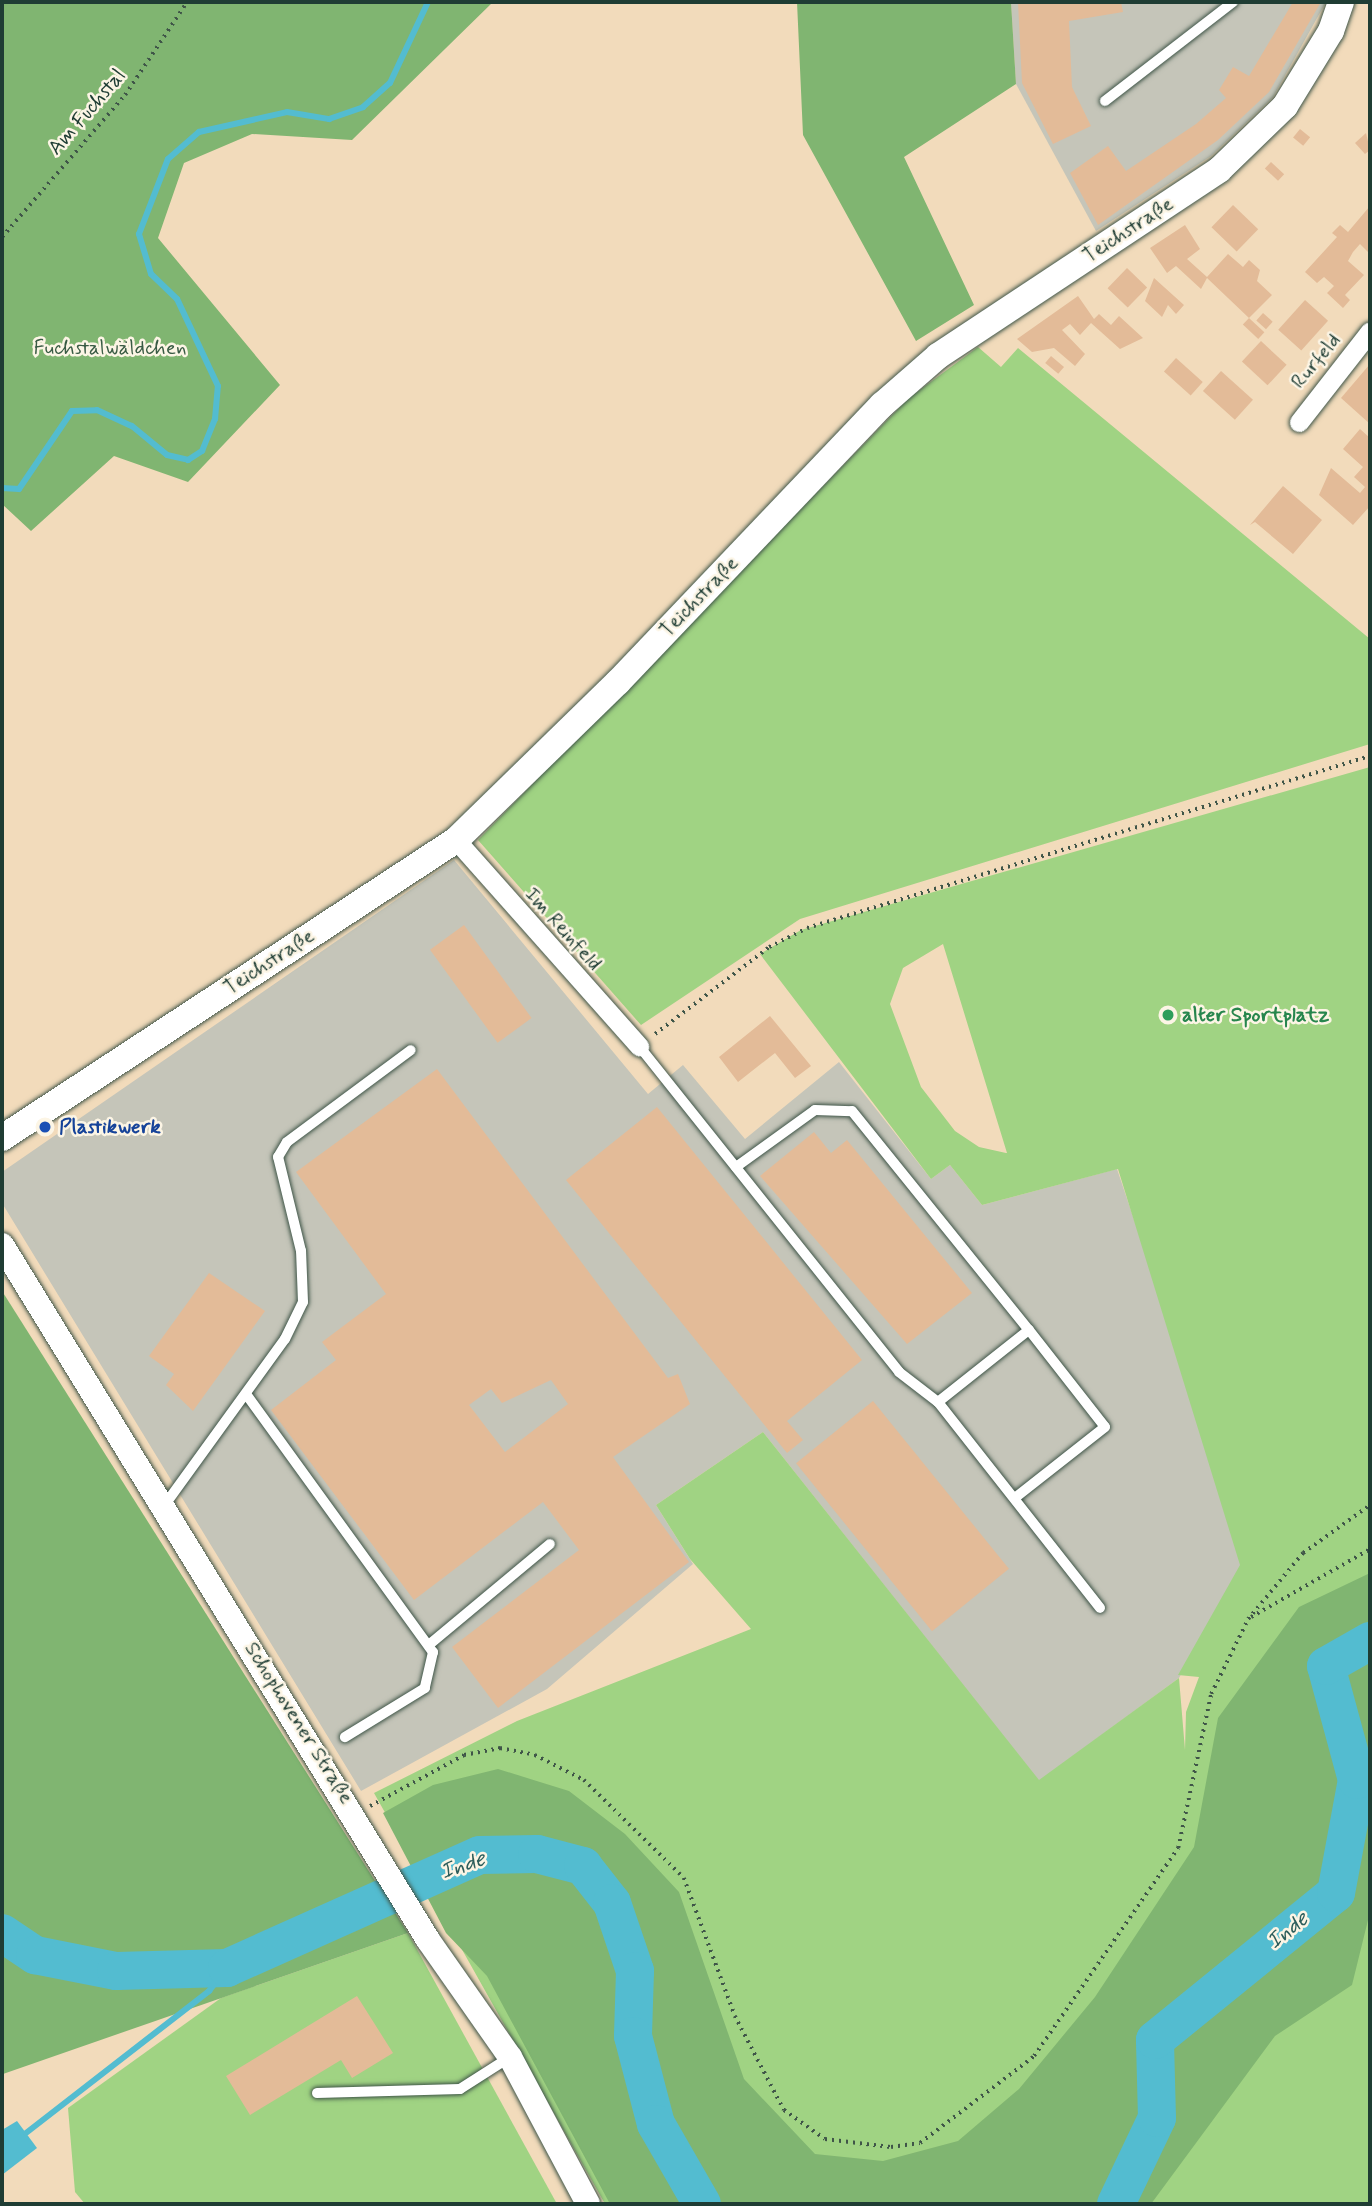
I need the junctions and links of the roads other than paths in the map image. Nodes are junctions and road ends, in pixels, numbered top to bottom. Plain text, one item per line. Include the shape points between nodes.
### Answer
1 (1233, 2) edge
2 (1340, 2) edge
3 (1105, 101) dead end
4 (1370, 331) edge
5 (1299, 422) dead end
6 (456, 840) junction
7 (639, 1046) joint
8 (411, 1050) dead end
9 (2, 1138) edge
10 (736, 1167) junction
11 (2, 1245) edge
12 (1029, 1330) junction
13 (246, 1394) junction
14 (938, 1402) junction
15 (1016, 1497) junction
16 (164, 1506) junction
17 (550, 1544) dead end
18 (1100, 1608) dead end
19 (430, 1644) junction
20 (345, 1737) dead end
21 (510, 2057) junction
22 (317, 2093) dead end
23 (587, 2204) edge

1 - 3 lane
2 - 6 main road, Teichstraße via 1331,31 1284,106 1219,170 938,356 891,396
4 - 5 street, Rurfeld
6 - 7 street, Im Reinfeld
6 - 9 main road, Teichstraße
7 - 10 lane
8 - 13 lane via 287,1142 278,1157 301,1251 303,1302
10 - 12 lane via 815,1110 852,1111
10 - 14 lane via 899,1372
11 - 16 street, Schophovener Straße
12 - 14 lane
12 - 15 lane via 1105,1427
13 - 16 lane
13 - 19 lane
14 - 15 lane
15 - 18 lane
16 - 21 street, Schophovener Straße via 360,1820 428,1940
17 - 19 lane
19 - 20 lane via 434,1663 425,1688
21 - 22 lane via 460,2089
21 - 23 street, Schophovener Straße

